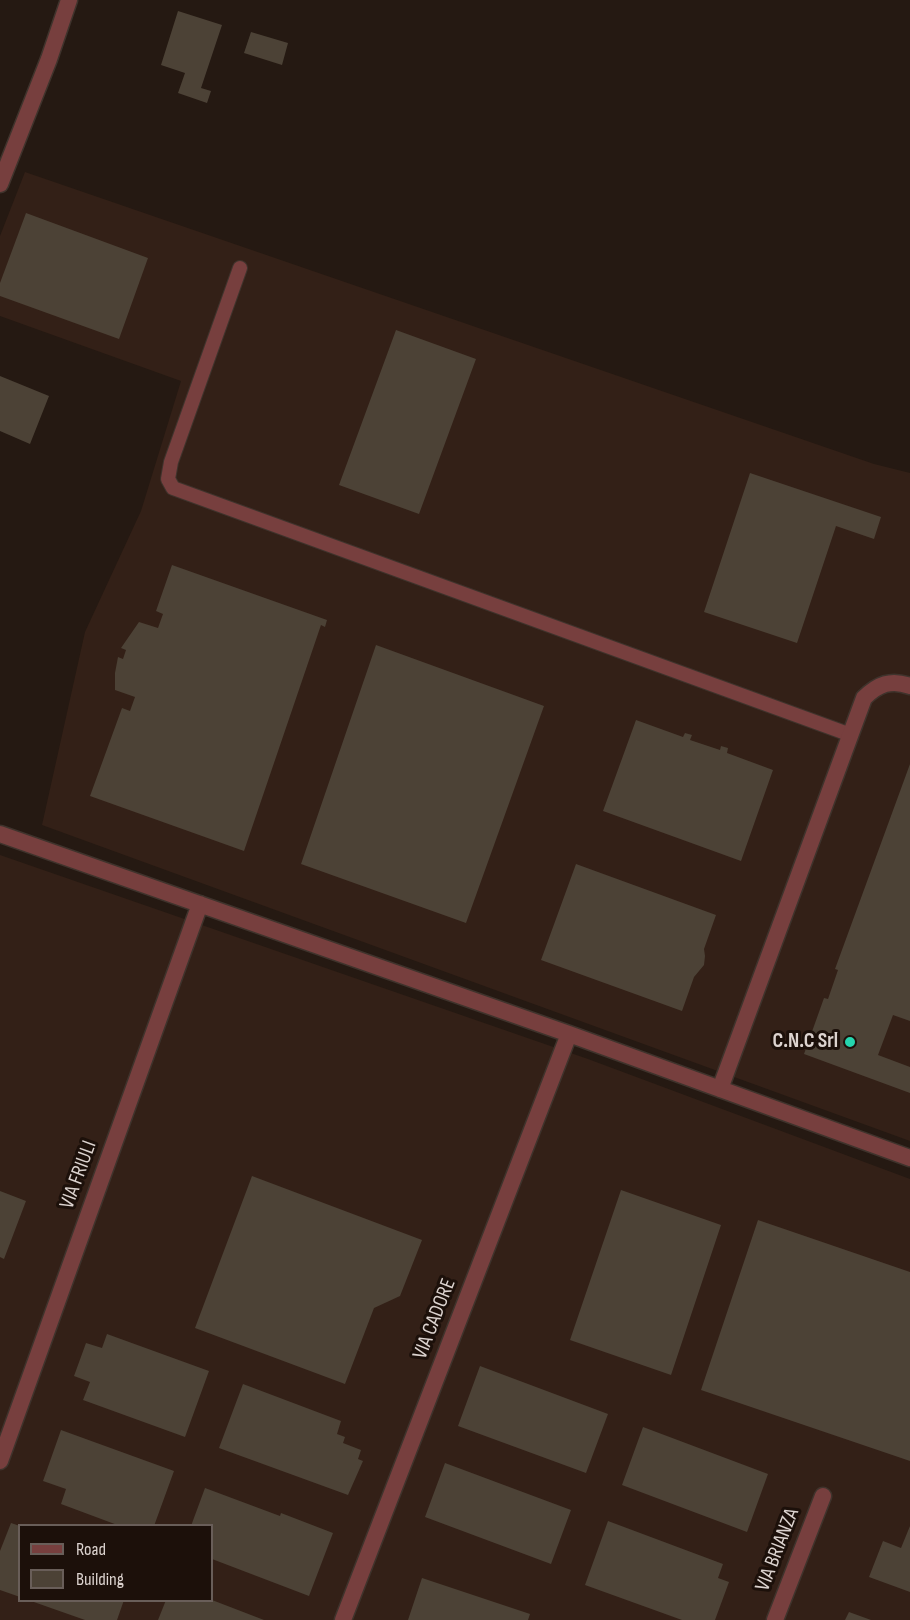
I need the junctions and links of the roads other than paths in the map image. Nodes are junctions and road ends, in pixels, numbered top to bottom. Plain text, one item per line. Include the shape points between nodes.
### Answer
1 (69, 0) edge
2 (0, 184) edge
3 (240, 268) dead end
4 (910, 686) edge
5 (851, 735) junction
6 (0, 834) edge
7 (201, 904) junction
8 (569, 1034) junction
9 (720, 1089) junction
10 (910, 1158) edge
11 (0, 1461) edge
12 (823, 1496) dead end
13 (343, 1620) edge
14 (775, 1620) edge

1 - 2 street
3 - 5 lane via 171,462 168,479 173,488
4 - 5 street via 893,682 872,690 864,698
5 - 9 street
6 - 7 street
7 - 8 street
7 - 11 street, VIA FRIULI
8 - 9 street
8 - 13 street, VIA CADORE
9 - 10 street
12 - 14 street, VIA BRIANZA

